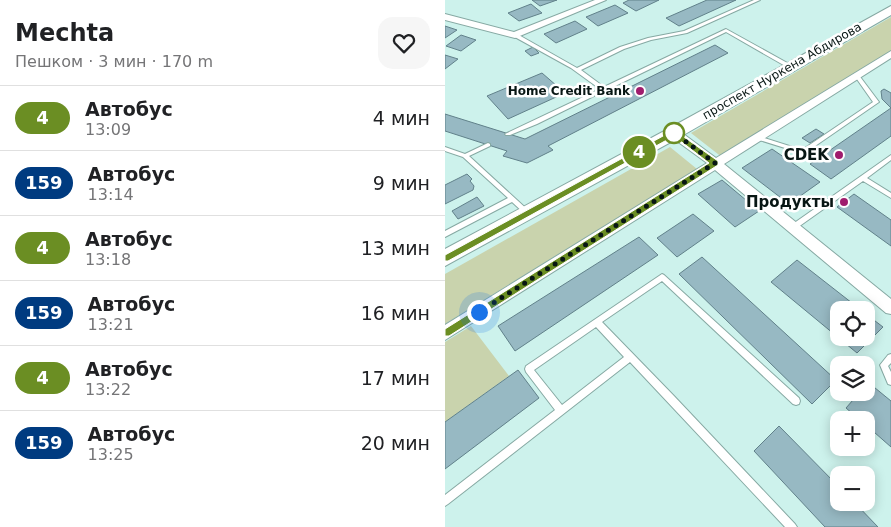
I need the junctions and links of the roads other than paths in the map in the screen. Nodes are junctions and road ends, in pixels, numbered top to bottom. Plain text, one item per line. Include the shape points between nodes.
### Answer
1 (602, 0) edge
2 (758, 0) edge
3 (891, 10) edge
4 (445, 17) edge
5 (712, 21) junction
6 (727, 30) junction
7 (515, 35) junction
8 (891, 54) edge
9 (789, 66) junction
10 (577, 70) junction
11 (857, 76) junction
12 (605, 90) junction
13 (674, 133) junction
14 (508, 134) dead end
15 (758, 138) junction
16 (489, 145) dead end
17 (445, 149) edge
18 (465, 156) junction
19 (891, 157) edge
20 (715, 163) junction
21 (863, 178) junction
22 (891, 196) edge
23 (512, 198) junction
24 (527, 212) junction
25 (792, 228) junction
26 (445, 234) edge
27 (445, 258) edge
28 (891, 308) edge
29 (597, 322) junction
30 (445, 333) edge
31 (630, 357) junction
32 (891, 358) edge
33 (891, 381) edge
34 (796, 401) dead end
35 (561, 411) junction
36 (445, 501) edge
37 (792, 527) edge

1 - 7 street
2 - 5 lane
3 - 9 main road, проспект Нуркена Абдирова
4 - 7 street
5 - 6 lane
5 - 10 lane via 685,32 631,45
6 - 9 lane
6 - 12 lane
7 - 10 lane
8 - 11 street
9 - 13 main road, проспект Нуркена Абдирова
10 - 12 lane
11 - 15 street
11 - 15 lane via 876,102 803,152
12 - 14 lane
13 - 20 street
13 - 24 main road, проспект Нуркена Абдирова
15 - 20 street
16 - 18 lane
17 - 18 lane
18 - 23 lane
19 - 21 lane
20 - 25 street
20 - 30 street
21 - 22 lane
21 - 25 lane
23 - 24 lane
23 - 26 lane
24 - 27 main road, проспект Нуркена Абдирова
25 - 28 street
29 - 31 lane
29 - 34 lane via 662,277
29 - 35 lane via 529,369
31 - 35 lane
31 - 37 lane
32 - 33 lane via 884,366
35 - 36 lane

